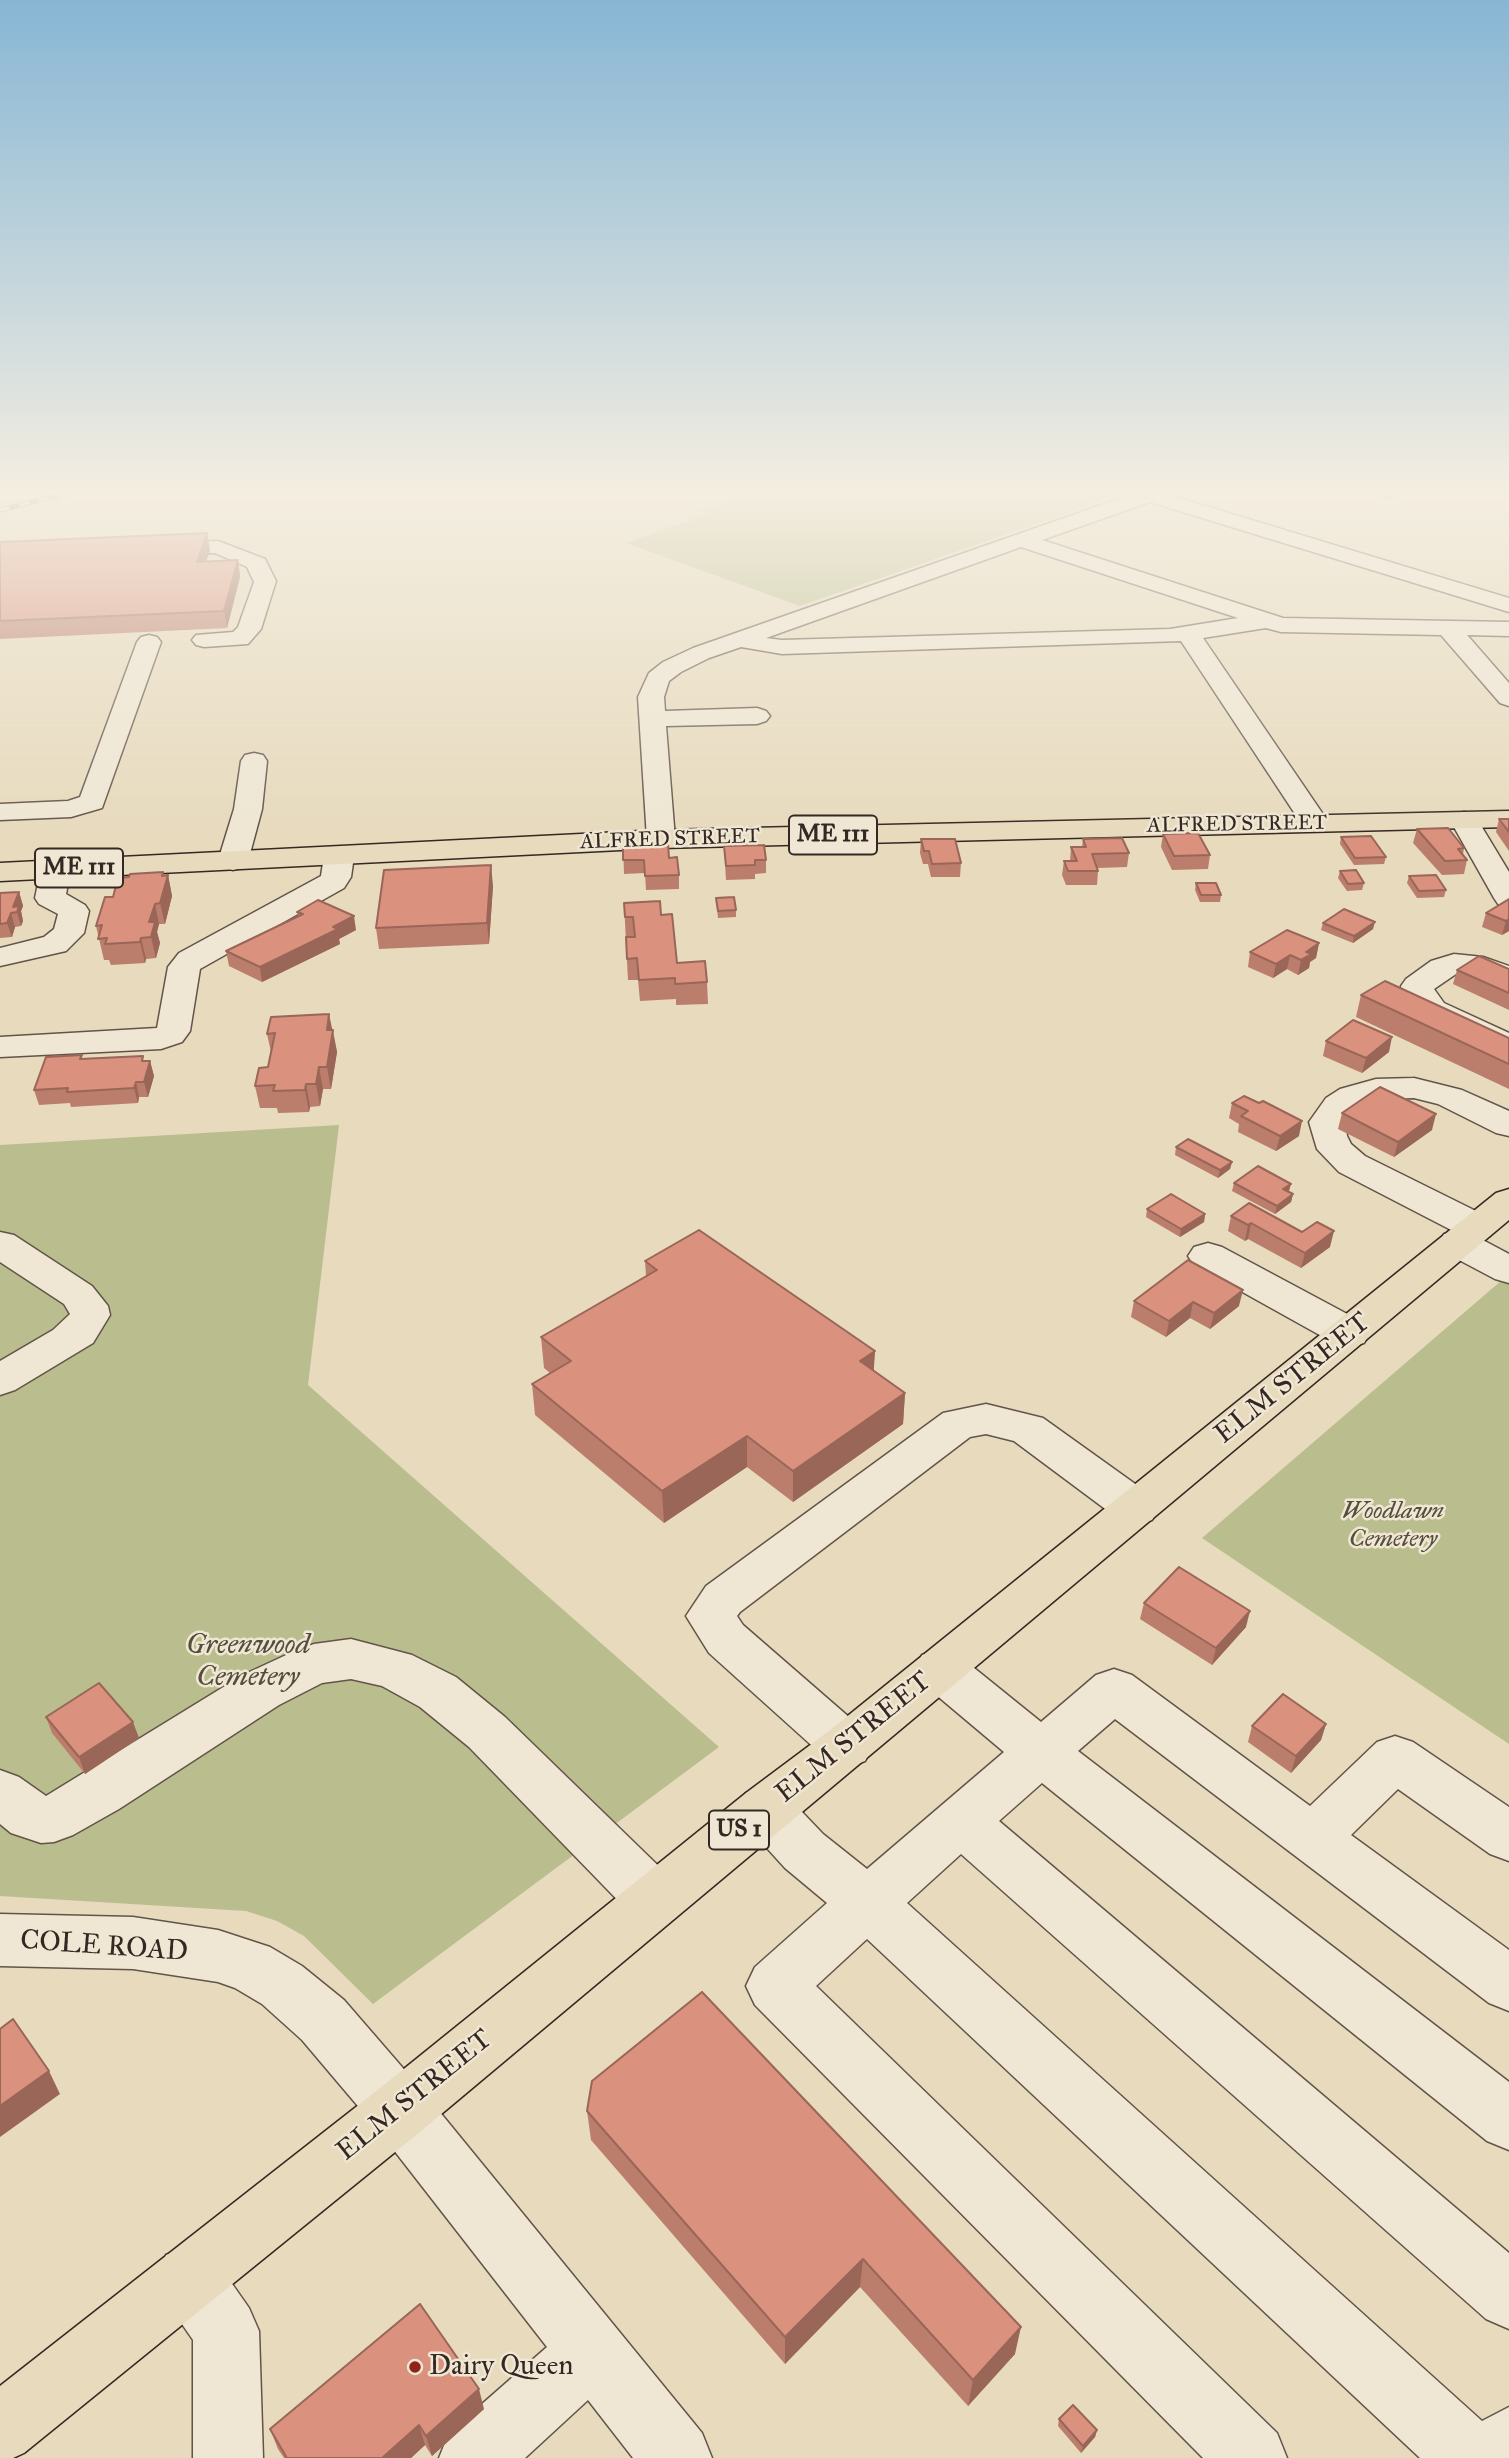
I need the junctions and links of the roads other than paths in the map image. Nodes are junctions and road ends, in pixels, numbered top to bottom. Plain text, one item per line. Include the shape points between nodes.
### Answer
1 (258, 604) edge
2 (841, 604) edge
3 (1213, 604) edge
4 (1265, 621) junction
5 (1449, 629) junction
6 (1509, 629) edge
7 (1189, 635) junction
8 (204, 640) dead end
9 (738, 640) junction
10 (149, 642) dead end
11 (1509, 698) edge
12 (757, 716) dead end
13 (653, 719) junction
14 (254, 761) dead end
15 (0, 812) edge
16 (1509, 819) edge
17 (1464, 820) junction
18 (1315, 823) junction
19 (661, 839) junction
20 (339, 856) junction
21 (233, 861) junction
22 (56, 869) junction
23 (0, 872) edge
24 (1509, 898) edge
25 (0, 957) edge
26 (1509, 977) edge
27 (1509, 1046) edge
28 (0, 1047) edge
29 (1509, 1125) edge
30 (1481, 1224) edge
31 (0, 1244) edge
32 (1208, 1256) dead end
33 (1509, 1270) edge
34 (1349, 1334) junction
35 (0, 1380) edge
36 (1136, 1508) junction
37 (940, 1669) junction
38 (847, 1746) junction
39 (1041, 1752) junction
40 (0, 1793) edge
41 (765, 1809) junction
42 (961, 1821) junction
43 (1509, 1837) edge
44 (1313, 1838) junction
45 (655, 1900) junction
46 (867, 1903) junction
47 (0, 1940) edge
48 (1509, 1984) edge
49 (400, 2110) junction
50 (1509, 2120) edge
51 (189, 2278) junction
52 (1509, 2296) edge
53 (592, 2351) junction
54 (0, 2429) edge
55 (1509, 2441) edge
56 (228, 2458) edge
57 (474, 2458) edge
58 (677, 2458) edge
59 (1252, 2458) edge
60 (1471, 2458) edge
61 (1497, 2458) edge

1 - 8 street via 240,639
2 - 9 street
3 - 4 street
4 - 5 street
4 - 7 street
5 - 6 street
5 - 11 street
7 - 9 street via 782,647
7 - 18 street
9 - 13 street via 663,674 652,691
10 - 15 street via 92,802 71,809
12 - 13 street
13 - 19 street
14 - 21 street via 248,808
16 - 17 main road, ALFRED STREET / ME 111
17 - 18 main road, ALFRED STREET / ME 111
17 - 24 street
18 - 19 main road, ALFRED STREET / ME 111
19 - 20 main road, ALFRED STREET / ME 111
20 - 21 main road, ALFRED STREET / ME 111
20 - 28 street via 332,882 190,960 184,967 170,1035
21 - 22 main road, ALFRED STREET / ME 111
22 - 23 main road, ALFRED STREET / ME 111
22 - 25 street via 50,898 74,911 68,933 55,944
26 - 27 street via 1483,967 1454,964 1417,986 1424,1003 1433,1010
29 - 30 street via 1450,1097 1414,1088 1376,1089 1352,1096 1327,1122 1335,1149 1352,1164
30 - 33 street
30 - 34 main road, ELM STREET / US 1
31 - 35 street via 78,1294 90,1315 78,1333
32 - 34 street
34 - 36 main road, ELM STREET / US 1
36 - 37 main road, ELM STREET / US 1
36 - 38 street via 1028,1429 986,1419 958,1424 723,1599 710,1616 726,1639
37 - 38 main road, ELM STREET / US 1
37 - 39 street
38 - 41 main road, ELM STREET / US 1
39 - 42 street
39 - 44 street via 1114,1690
39 - 50 street
40 - 45 street via 30,1817 54,1819 261,1690 314,1664 351,1659 394,1669 438,1692 487,1732
41 - 45 main road, ELM STREET / US 1
41 - 46 street via 804,1851
42 - 46 street
42 - 52 street
43 - 44 street via 1395,1758
44 - 48 street
45 - 49 main road, ELM STREET / US 1
46 - 59 street via 775,1986
46 - 60 street
47 - 49 street, COLE ROAD via 133,1943 218,1956 250,1966 282,1985 323,2020
49 - 51 main road, ELM STREET / US 1
49 - 53 street, COLE ROAD
51 - 54 main road, ELM STREET / US 1
51 - 56 street via 226,2332
53 - 57 street
53 - 58 street, COLE ROAD
55 - 61 street

